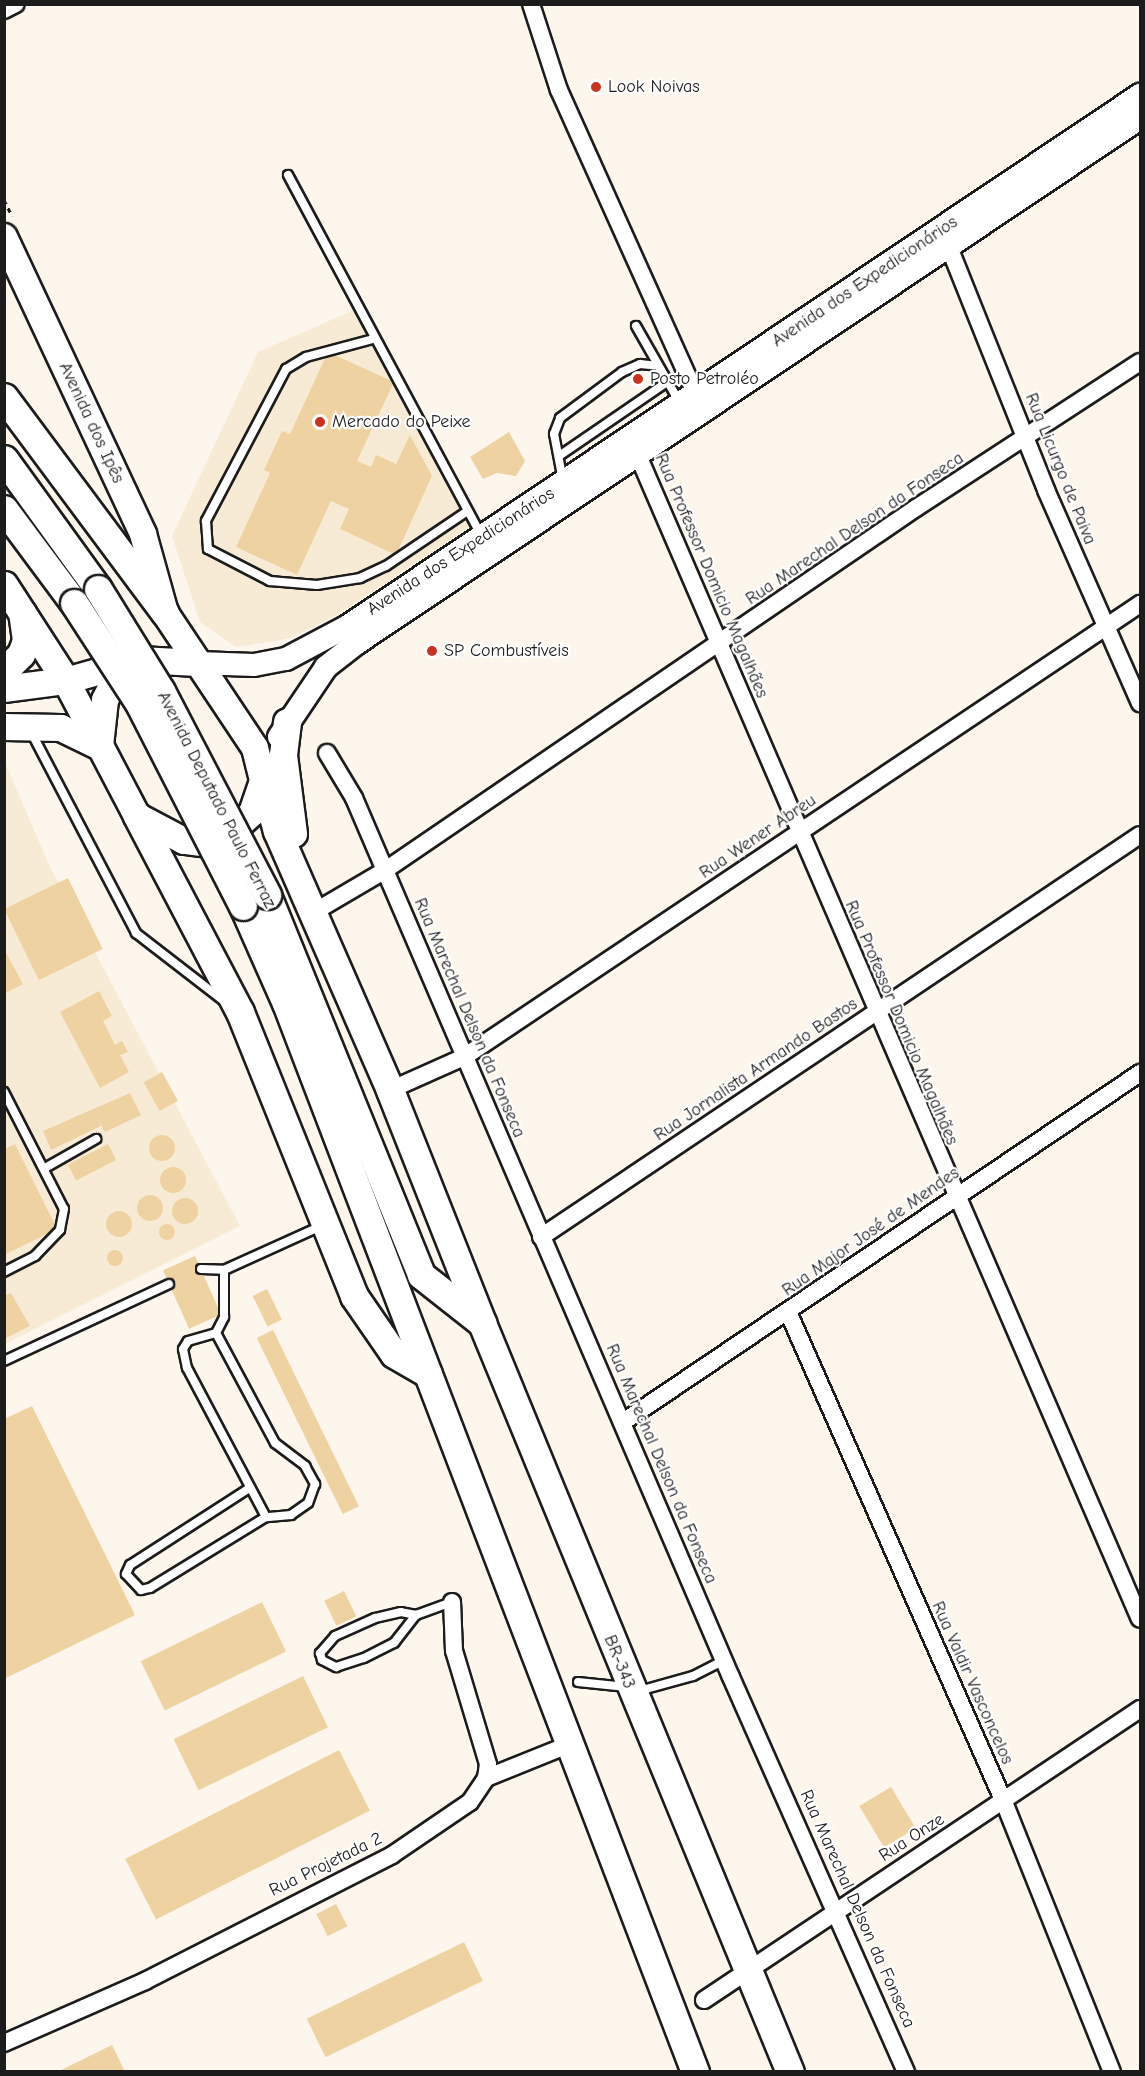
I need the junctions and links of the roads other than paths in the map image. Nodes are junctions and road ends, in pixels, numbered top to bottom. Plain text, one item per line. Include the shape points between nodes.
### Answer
1 (16, 4) edge
2 (531, 4) edge
3 (4, 10) edge
4 (1140, 95) edge
5 (1140, 118) edge
6 (288, 175) dead end
7 (4, 237) edge
8 (949, 247) junction
9 (636, 326) dead end
10 (373, 339) junction
11 (1140, 362) edge
12 (658, 366) junction
13 (667, 382) junction
14 (4, 397) edge
15 (694, 405) junction
16 (1027, 438) junction
17 (635, 448) junction
18 (559, 456) junction
19 (4, 459) edge
20 (564, 485) junction
21 (4, 509) edge
22 (466, 512) junction
23 (487, 546) junction
24 (4, 585) edge
25 (1140, 604) edge
26 (21, 609) junction
27 (165, 613) junction
28 (1107, 627) junction
29 (352, 635) junction
30 (717, 646) junction
31 (198, 663) junction
32 (122, 666) junction
33 (4, 671) edge
34 (66, 681) junction
35 (4, 689) edge
36 (1140, 703) edge
37 (287, 722) junction
38 (16, 727) edge
39 (100, 747) junction
40 (327, 753) dead end
41 (263, 781) junction
42 (137, 816) junction
43 (800, 834) junction
44 (1140, 835) edge
45 (384, 870) junction
46 (255, 900) junction
47 (313, 908) junction
48 (240, 1012) junction
49 (876, 1014) junction
50 (464, 1057) junction
51 (1140, 1073) edge
52 (390, 1090) junction
53 (4, 1092) edge
54 (96, 1139) dead end
55 (45, 1168) junction
56 (365, 1173) junction
57 (954, 1197) junction
58 (324, 1224) junction
59 (541, 1237) junction
60 (201, 1269) dead end
61 (224, 1270) junction
62 (4, 1272) edge
63 (169, 1284) dead end
64 (789, 1314) junction
65 (482, 1323) junction
66 (216, 1333) junction
67 (4, 1362) edge
68 (428, 1374) junction
69 (623, 1422) junction
70 (248, 1489) junction
71 (266, 1516) junction
72 (452, 1602) joint
73 (416, 1615) junction
74 (1140, 1619) edge
75 (724, 1660) junction
76 (578, 1682) dead end
77 (630, 1690) junction
78 (1140, 1709) edge
79 (568, 1745) junction
80 (486, 1778) junction
81 (1004, 1802) junction
82 (836, 1911) junction
83 (747, 1971) junction
84 (704, 2000) dead end
85 (4, 2043) edge
86 (695, 2072) edge
87 (790, 2072) edge
88 (906, 2072) edge
89 (1112, 2072) edge

1 - 3 street
2 - 15 street via 559,90
4 - 15 main road, Avenida dos Expedicionários
5 - 8 main road, Avenida dos Expedicionários
6 - 10 lane
7 - 27 main road, Avenida dos Ipês via 143,534
8 - 15 main road, Avenida dos Expedicionários
8 - 16 street, Rua Licurgo de Paiva
9 - 12 lane
10 - 22 lane
10 - 22 lane via 306,357 286,369 206,522 208,549 270,581 317,585 360,578 386,566
11 - 16 street, Rua Marechal Delson da Fonseca
12 - 13 lane
12 - 18 lane via 640,364 622,372 560,418 554,425
13 - 15 lane
13 - 18 lane
14 - 27 highway
15 - 17 main road, Avenida dos Expedicionários
16 - 28 street, Rua Licurgo de Paiva
16 - 30 street, Rua Marechal Delson da Fonseca
17 - 20 main road, Avenida dos Expedicionários
17 - 23 main road, Avenida dos Expedicionários
17 - 30 street, Rua Professor Domicio Magalhães
18 - 20 lane
19 - 46 highway, Avenida Deputado Paulo Ferraz, bridge via 98,589 161,691
20 - 23 main road, Avenida dos Expedicionários
21 - 46 highway, Avenida Deputado Paulo Ferraz, bridge via 75,603
22 - 23 lane
23 - 29 main road, Avenida dos Expedicionários
24 - 26 highway
25 - 28 street, Rua Wener Abreu
26 - 33 highway via 26,640 21,654
26 - 34 highway
27 - 31 main road, Avenida dos Ipês
28 - 36 street, Rua Licurgo de Paiva
28 - 43 street, Rua Wener Abreu via 930,741
29 - 31 main road via 254,665
29 - 37 main road
30 - 43 street, Rua Professor Domicio Magalhães
30 - 45 street, Rua Marechal Delson da Fonseca
31 - 32 main road via 139,660
31 - 41 main road via 255,748
32 - 34 main road
32 - 39 main road via 105,700
34 - 35 main road
34 - 39 main road
37 - 41 main road
37 - 47 highway via 285,789
38 - 39 main road via 73,731
38 - 48 lane via 136,933
39 - 42 main road
40 - 45 street, Rua Marechal Delson da Fonseca via 343,773
41 - 42 main road via 252,813 228,835 209,844 184,841
41 - 47 highway via 277,831
42 - 48 highway
43 - 49 street, Rua Professor Domicio Magalhães
43 - 50 street, Rua Wener Abreu
44 - 49 street, Rua Jornalista Armando Bastos
45 - 47 street, Rua Marechal Delson da Fonseca
45 - 50 street, Rua Marechal Delson da Fonseca
46 - 56 highway, Avenida Deputado Paulo Ferraz
47 - 52 highway
48 - 58 highway
49 - 57 street, Rua Professor Domicio Magalhães
49 - 59 street, Rua Jornalista Armando Bastos
50 - 52 street, Rua Wener Abreu
50 - 59 street, Rua Marechal Delson da Fonseca
51 - 57 street, Rua Major José de Mendes
52 - 65 highway
53 - 55 lane
54 - 55 lane
55 - 62 lane via 64,1209 60,1230 35,1257
56 - 65 highway, BR-343 via 421,1275
56 - 68 highway
57 - 64 street, Rua Major José de Mendes
57 - 74 street, Rua Professor Domicio Magalhães
58 - 61 lane
58 - 68 highway via 372,1328 394,1354
59 - 69 street, Rua Marechal Delson da Fonseca
60 - 61 lane
61 - 66 lane via 224,1317
63 - 67 lane
64 - 69 street, Rua Major José de Mendes
64 - 81 street, Rua Valdir Vasconcelos
65 - 77 highway, BR-343
66 - 70 lane via 188,1341 183,1349 187,1368
66 - 71 lane via 275,1443 305,1466 315,1484 308,1503 291,1515
68 - 79 highway
69 - 75 street, Rua Marechal Delson da Fonseca
70 - 71 lane
70 - 71 lane via 130,1565 126,1574 141,1590 150,1588
72 - 73 lane
72 - 80 street via 454,1651 485,1746
73 - 73 lane via 394,1642 363,1658 336,1667 322,1660 320,1653 335,1636 375,1618 401,1612
75 - 77 lane via 693,1676
75 - 82 street, Rua Marechal Delson da Fonseca
76 - 77 lane
77 - 83 highway, BR-343
78 - 81 street, Rua Onze
79 - 80 street
79 - 86 highway
80 - 85 street, Rua Projetada 2 via 470,1802 392,1855 145,1981
81 - 82 street, Rua Onze
81 - 89 street, Rua Valdir Vasconcelos
82 - 83 street, Rua Onze
82 - 88 street, Rua Marechal Delson da Fonseca
83 - 84 street, Rua Onze
83 - 87 highway, BR-343

